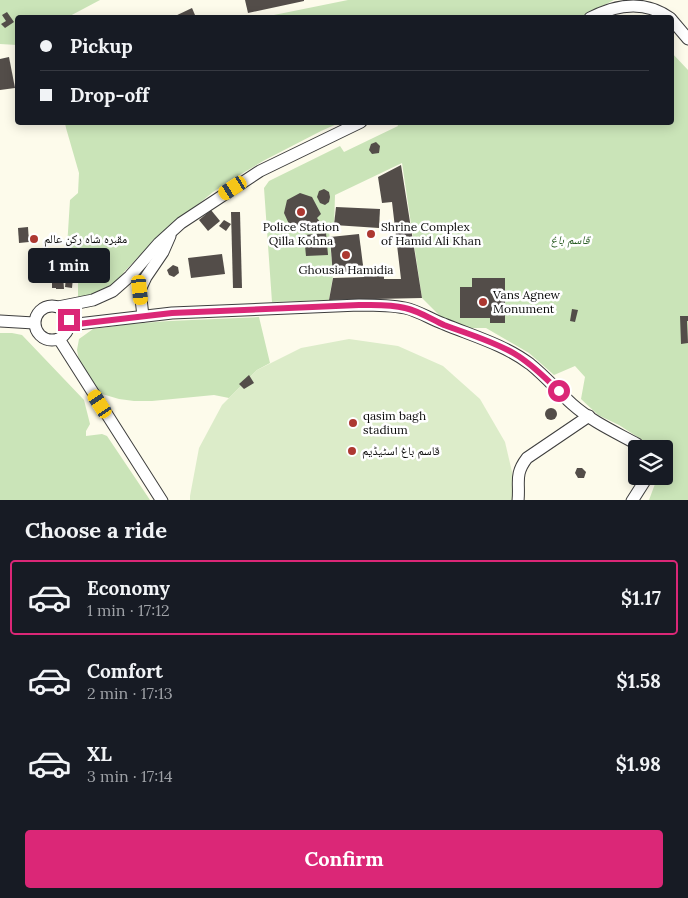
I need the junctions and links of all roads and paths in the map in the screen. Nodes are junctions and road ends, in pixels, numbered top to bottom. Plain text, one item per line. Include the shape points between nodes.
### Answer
1 (596, 15) edge
2 (667, 15) edge
3 (674, 22) edge
4 (688, 39) edge
5 (355, 125) edge
6 (172, 232) junction
7 (117, 288) junction
8 (140, 290) junction
9 (58, 307) junction
10 (143, 316) junction
11 (0, 322) edge
12 (34, 323) junction
13 (69, 325) junction
14 (59, 339) junction
15 (589, 416) junction
16 (630, 440) edge
17 (642, 485) edge
18 (162, 500) edge
19 (518, 500) edge
20 (632, 500) edge

1 - 2 lane via 631,3 653,5
3 - 4 lane
5 - 6 lane via 260,171
6 - 7 lane
6 - 8 lane
7 - 8 lane
7 - 9 lane via 93,300
8 - 10 lane
9 - 12 lane via 42,308
9 - 13 lane via 67,314
10 - 13 lane
10 - 15 lane via 359,305 403,307 514,354
11 - 12 lane
12 - 14 lane via 42,338
13 - 14 lane
14 - 18 lane
15 - 16 lane
15 - 19 lane via 527,458 518,476
17 - 20 lane

